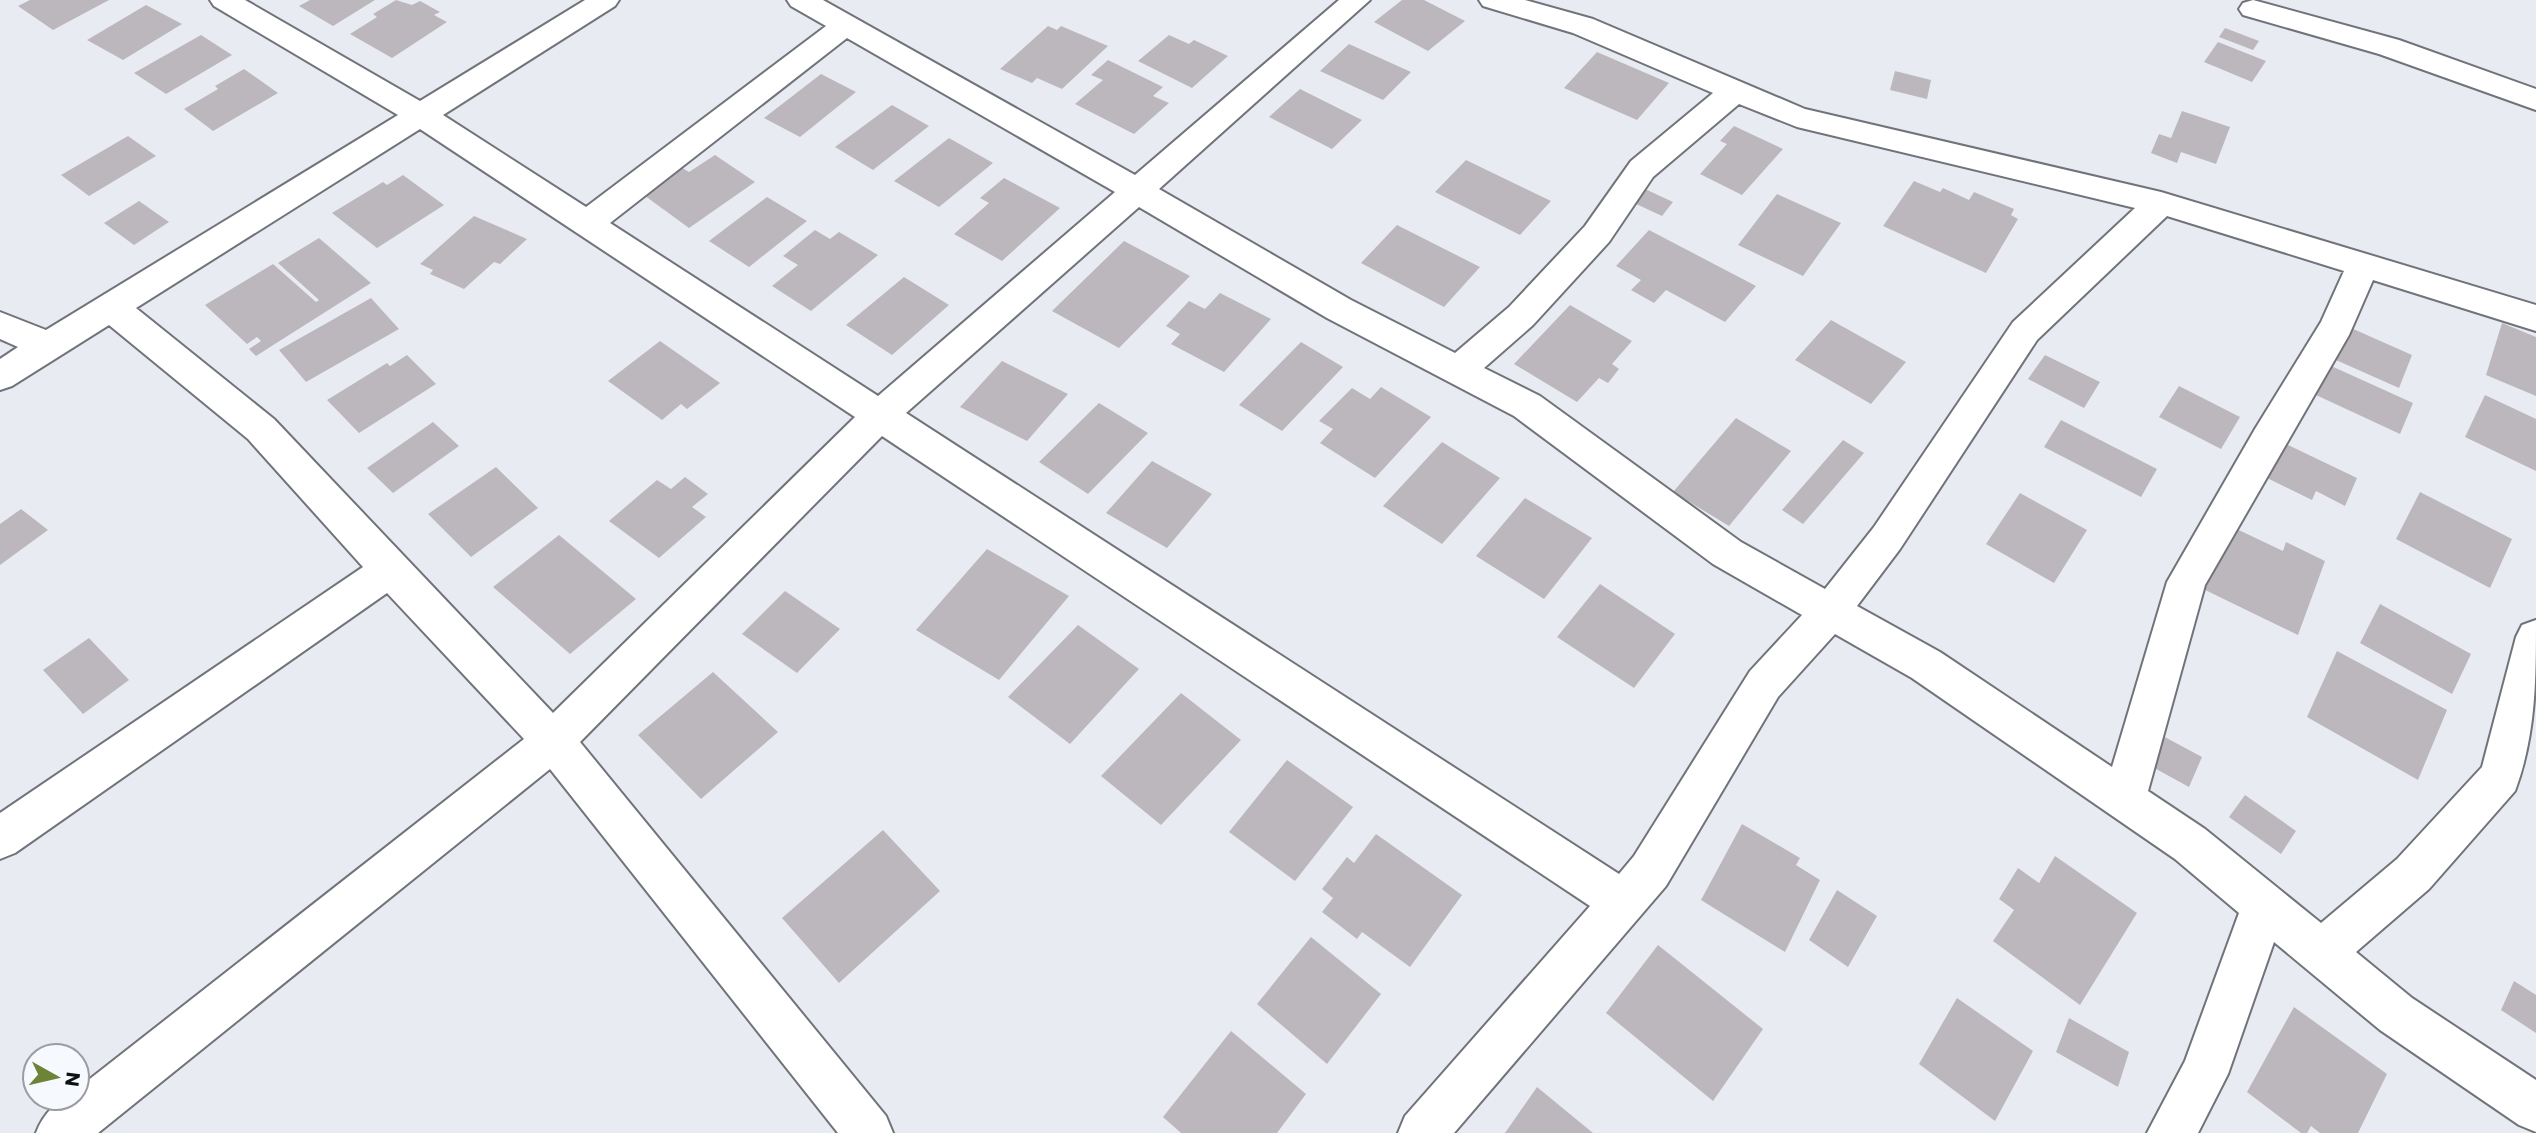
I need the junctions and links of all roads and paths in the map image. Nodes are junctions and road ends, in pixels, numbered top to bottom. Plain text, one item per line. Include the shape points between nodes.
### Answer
1 (224, 0) edge
2 (605, 0) edge
3 (801, 0) edge
4 (1356, 0) edge
5 (1493, 0) edge
6 (2253, 9) dead end
7 (846, 25) junction
8 (1735, 91) junction
9 (2536, 100) edge
10 (421, 115) junction
11 (1137, 191) junction
12 (2161, 203) junction
13 (587, 223) junction
14 (2363, 265) junction
15 (111, 307) junction
16 (2536, 318) edge
17 (0, 325) edge
18 (49, 346) junction
19 (1458, 370) junction
20 (0, 376) edge
21 (881, 414) junction
22 (390, 570) junction
23 (1830, 611) junction
24 (2536, 637) edge
25 (553, 741) junction
26 (2123, 799) junction
27 (0, 838) edge
28 (1623, 902) junction
29 (2264, 905) junction
30 (2321, 952) junction
31 (2536, 1108) edge
32 (60, 1133) edge
33 (869, 1133) edge
34 (1422, 1133) edge
35 (2171, 1133) edge

1 - 10 street
2 - 10 street
3 - 7 street
4 - 11 street
5 - 8 street via 1583,26
6 - 9 street via 2389,47
7 - 11 street
7 - 13 street
8 - 12 street via 1797,117
8 - 19 street via 1642,169 1597,234 1521,316
10 - 13 street
10 - 15 street
11 - 19 street via 1339,309
11 - 21 street
12 - 14 street
12 - 23 street via 2025,331 1887,538
13 - 21 street
14 - 16 street
14 - 26 street via 2337,326 2186,582
15 - 18 street
15 - 22 street via 261,429
17 - 18 street
18 - 20 street
19 - 23 street via 1527,406 1727,553
21 - 25 street
21 - 28 street
22 - 25 street
22 - 27 street
23 - 26 street via 1926,665
23 - 28 street via 1764,684 1650,871
24 - 30 street via 2500,777 2413,873
25 - 32 street
25 - 33 street
26 - 29 street via 2190,844
28 - 34 street
29 - 30 street
29 - 35 street via 2204,1074
30 - 31 street via 2396,1014

